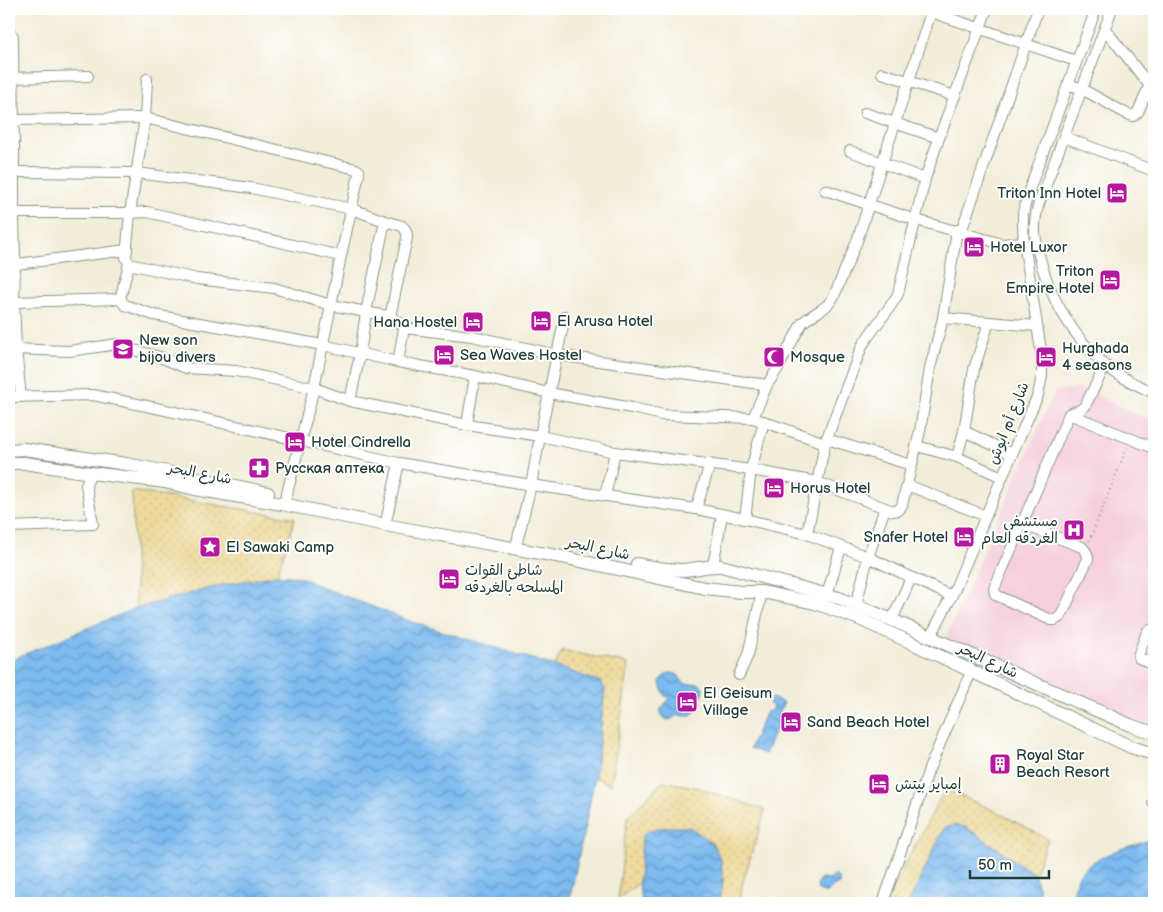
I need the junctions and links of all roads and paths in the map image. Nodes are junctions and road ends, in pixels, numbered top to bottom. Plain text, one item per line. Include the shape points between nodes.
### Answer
1 (987, 9) edge
2 (1038, 9) edge
3 (1096, 9) edge
4 (1112, 9) edge
5 (932, 10) edge
6 (980, 28) junction
7 (1105, 29) junction
8 (12, 36) dead end
9 (1026, 44) junction
10 (1076, 61) junction
11 (882, 73) dead end
12 (1154, 75) edge
13 (88, 76) dead end
14 (11, 78) edge
15 (147, 79) dead end
16 (909, 81) junction
17 (1068, 84) junction
18 (1152, 87) edge
19 (1082, 89) junction
20 (955, 96) junction
21 (866, 113) dead end
22 (145, 118) junction
23 (14, 120) junction
24 (895, 124) junction
25 (1064, 137) junction
26 (939, 138) junction
27 (850, 151) dead end
28 (883, 164) junction
29 (1154, 171) edge
30 (11, 172) edge
31 (137, 173) junction
32 (925, 179) junction
33 (825, 190) dead end
34 (869, 204) junction
35 (352, 209) junction
36 (11, 213) edge
37 (130, 213) junction
38 (916, 220) junction
39 (384, 221) junction
40 (959, 231) junction
41 (1024, 242) junction
42 (127, 250) junction
43 (341, 256) junction
44 (128, 264) junction
45 (12, 265) edge
46 (120, 299) junction
47 (14, 302) junction
48 (331, 305) junction
49 (366, 312) junction
50 (565, 316) dead end
51 (390, 317) junction
52 (943, 318) junction
53 (989, 322) junction
54 (1036, 326) junction
55 (404, 328) junction
56 (323, 346) junction
57 (12, 349) edge
58 (360, 354) junction
59 (557, 355) junction
60 (398, 362) junction
61 (1105, 366) junction
62 (475, 376) junction
63 (767, 385) junction
64 (314, 388) junction
65 (549, 393) junction
66 (1154, 393) edge
67 (9, 397) edge
68 (21, 397) junction
69 (350, 401) junction
70 (1069, 414) junction
71 (753, 418) junction
72 (764, 421) junction
73 (467, 425) junction
74 (964, 431) junction
75 (540, 436) junction
76 (1131, 439) junction
77 (301, 441) junction
78 (826, 441) junction
79 (917, 446) junction
80 (1154, 448) edge
81 (9, 450) edge
82 (615, 452) junction
83 (1012, 454) junction
84 (957, 457) junction
85 (9, 463) edge
86 (399, 463) junction
87 (710, 464) junction
88 (911, 465) junction
89 (751, 470) junction
90 (91, 473) junction
91 (1002, 477) junction
92 (817, 482) junction
93 (531, 485) junction
94 (907, 485) junction
95 (605, 496) junction
96 (286, 497) junction
97 (885, 508) junction
98 (696, 509) junction
99 (722, 515) junction
100 (986, 516) junction
101 (387, 517) junction
102 (745, 520) junction
103 (1022, 524) junction
104 (9, 527) edge
105 (807, 534) junction
106 (517, 542) junction
107 (841, 547) junction
108 (1085, 550) junction
109 (868, 557) junction
110 (713, 566) junction
111 (743, 572) junction
112 (911, 578) junction
113 (705, 588) junction
114 (740, 592) junction
115 (762, 592) junction
116 (827, 594) junction
117 (951, 596) junction
118 (856, 605) junction
119 (892, 620) junction
120 (1154, 630) edge
121 (931, 636) junction
122 (1154, 665) edge
123 (972, 670) junction
124 (739, 675) dead end
125 (1154, 732) edge
126 (1154, 752) edge
127 (883, 903) edge

1 - 6 street
2 - 9 street
3 - 10 street, شارع أم ابوش
4 - 7 street
5 - 6 street
5 - 16 street
6 - 9 street
6 - 20 street
7 - 18 street
7 - 19 street
8 - 14 street
9 - 10 street
9 - 40 street
10 - 17 street, شارع أم ابوش
11 - 16 street
12 - 18 street
13 - 14 street
14 - 23 street
15 - 22 street
16 - 20 street
16 - 24 street
17 - 19 street
17 - 41 street, شارع أم ابوش via 1028,193 1023,213
18 - 19 street via 1133,116
19 - 25 street
20 - 26 street
21 - 24 street
22 - 23 street
22 - 31 street
22 - 35 street via 356,169 359,174
23 - 30 street
24 - 26 street
24 - 28 street
25 - 29 street
25 - 61 street via 1038,203 1035,234 1042,266 1061,310 1084,344
26 - 32 street
27 - 28 street
28 - 32 street
28 - 34 street
30 - 31 street
30 - 36 street
31 - 35 street via 251,188
31 - 37 street
32 - 38 street
33 - 34 street
34 - 38 street
34 - 63 street via 831,302 802,322
35 - 39 street
35 - 43 street
36 - 37 street
36 - 45 street
37 - 42 street
37 - 43 street via 147,212
38 - 40 street
38 - 78 street via 898,294 862,346
39 - 49 street
39 - 51 street via 402,226 407,234
40 - 41 street via 1002,244
40 - 52 street
41 - 54 street, شارع أم ابوش
42 - 44 street
42 - 45 street
43 - 48 street
44 - 46 street
44 - 48 street via 197,278 274,288
45 - 47 street
46 - 47 street
46 - 56 street via 125,305 154,315
47 - 57 street
48 - 49 street
48 - 56 street
49 - 51 street
49 - 58 street
50 - 59 street
51 - 55 street via 401,322
52 - 53 street
52 - 79 street via 930,368
53 - 54 street
53 - 74 street via 974,369
54 - 83 street, شارع أم ابوش via 1042,376 1038,395
55 - 59 street via 472,336
55 - 60 street
56 - 58 street
56 - 64 street
57 - 64 street via 69,350 118,344 186,368 236,371
57 - 68 street
58 - 60 street
58 - 69 street
59 - 63 street
59 - 65 street
60 - 62 street
61 - 66 street
61 - 70 street via 1085,406
62 - 65 street
62 - 73 street
63 - 71 street
64 - 69 street
64 - 77 street
65 - 71 street via 663,415
65 - 75 street
67 - 68 street
68 - 77 street via 93,395
69 - 73 street
70 - 76 street
70 - 103 street
71 - 72 street
72 - 78 street
72 - 89 street
73 - 75 street
74 - 83 street
74 - 84 street
75 - 82 street
75 - 93 street
76 - 80 street
76 - 108 path
77 - 86 street
77 - 96 street
78 - 88 street
78 - 92 street
79 - 84 street
79 - 88 street
81 - 96 main road, شارع البحر via 24,449 126,464
82 - 87 street
82 - 95 street
83 - 91 street, شارع أم ابوش
84 - 91 street
85 - 90 main road, شارع البحر
86 - 93 street
86 - 101 street
87 - 89 street
87 - 98 street
88 - 94 street
89 - 92 street
89 - 102 street
90 - 104 street via 86,485 92,524
90 - 113 main road, شارع البحر via 164,482 282,504 552,555
91 - 100 street, شارع أم ابوش
92 - 97 street
92 - 105 street
93 - 95 street
93 - 106 street
94 - 97 street via 899,510
94 - 100 street
95 - 98 street
96 - 101 main road, شارع البحر
97 - 109 street
98 - 99 street
99 - 102 street
99 - 110 street
100 - 117 street, شارع أم ابوش
101 - 106 main road, شارع البحر
102 - 105 street
103 - 108 street
103 - 108 street via 994,594 1051,620 1061,616 1088,559
105 - 107 street
106 - 110 main road, شارع البحر via 652,567 682,570
107 - 109 street
107 - 116 street
109 - 112 street
109 - 118 street
110 - 111 main road, شارع البحر
110 - 113 main road
111 - 114 main road
111 - 116 main road, شارع البحر
112 - 117 street
112 - 119 street
113 - 114 main road, شارع البحر
114 - 115 main road, شارع البحر
115 - 123 main road, شارع البحر via 815,603 857,618
115 - 124 street via 748,655
116 - 118 main road, شارع البحر
117 - 121 street, شارع أم ابوش
118 - 119 main road, شارع البحر
119 - 121 main road, شارع البحر
120 - 122 street via 1147,632 1138,656
121 - 125 main road, شارع البحر via 1130,725
123 - 126 main road, شارع البحر via 1131,747
123 - 127 street via 929,768

